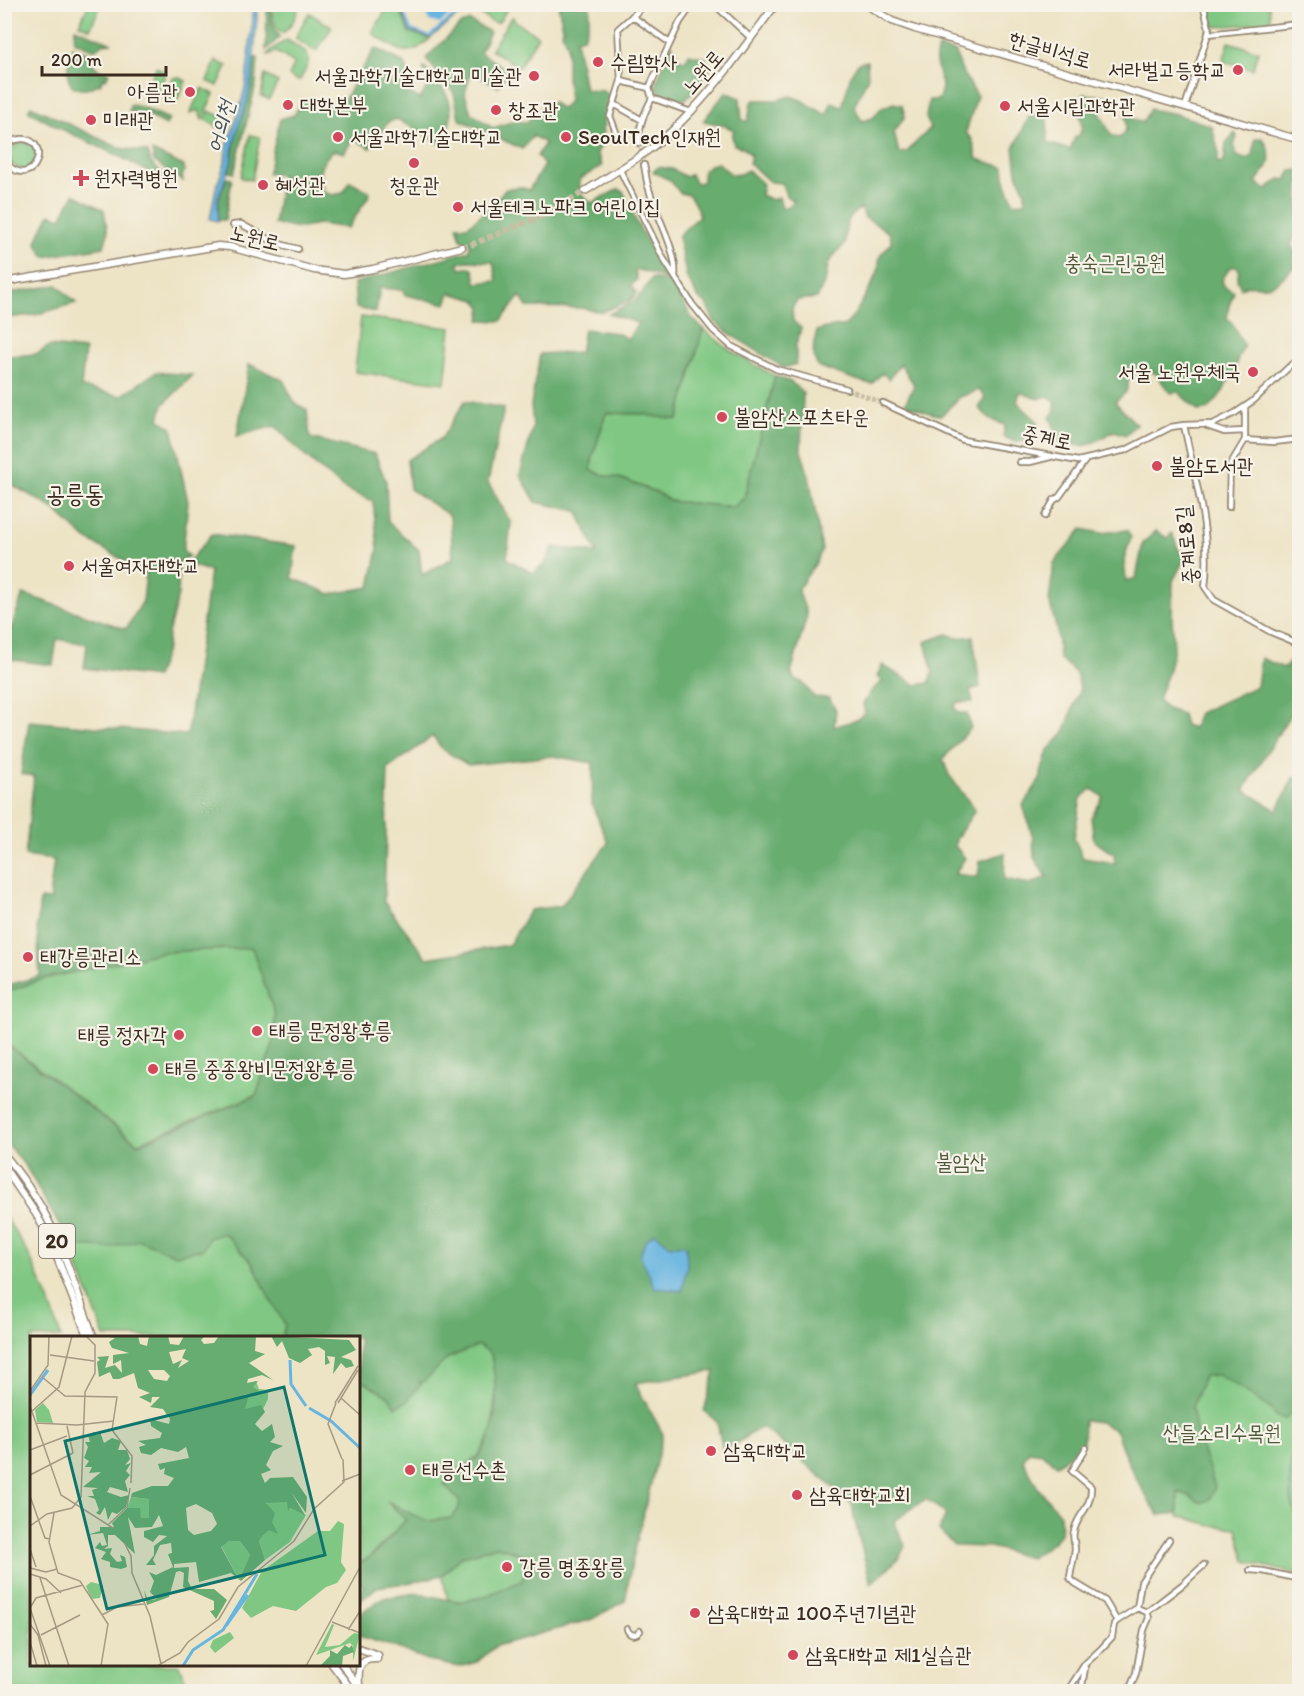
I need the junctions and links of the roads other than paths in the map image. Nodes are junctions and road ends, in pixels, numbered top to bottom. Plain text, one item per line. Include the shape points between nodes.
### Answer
1 (646, 4) edge
2 (693, 4) edge
3 (714, 4) edge
4 (776, 4) edge
5 (865, 4) edge
6 (1094, 4) edge
7 (1140, 4) edge
8 (1203, 4) edge
9 (632, 16) junction
10 (1299, 24) edge
11 (1208, 34) junction
12 (751, 38) junction
13 (670, 43) junction
14 (621, 81) junction
15 (649, 88) junction
16 (652, 98) junction
17 (614, 104) junction
18 (1185, 107) junction
19 (690, 112) junction
20 (642, 120) junction
21 (616, 132) dead end
22 (1299, 140) edge
23 (5, 143) edge
24 (639, 143) tunnel mouth
25 (644, 165) tunnel mouth
26 (620, 170) junction
27 (585, 191) tunnel mouth
28 (233, 225) dead end
29 (462, 247) tunnel mouth
30 (298, 249) dead end
31 (675, 276) junction
32 (4, 282) edge
33 (1299, 363) edge
34 (847, 389) tunnel mouth
35 (883, 403) tunnel mouth
36 (1245, 407) junction
37 (1184, 425) junction
38 (1206, 425) junction
39 (1245, 431) junction
40 (1299, 439) edge
41 (1245, 440) junction
42 (1051, 457) junction
43 (1085, 461) junction
44 (1020, 462) dead end
45 (1229, 507) dead end
46 (1045, 516) dead end
47 (1299, 644) edge
48 (4, 1154) edge
49 (4, 1167) edge
50 (87, 1336) edge
51 (93, 1336) edge
52 (1086, 1448) dead end
53 (1168, 1540) dead end
54 (1203, 1565) dead end
55 (1250, 1570) dead end
56 (1299, 1579) edge
57 (1137, 1608) junction
58 (1147, 1612) junction
59 (1117, 1621) junction
60 (627, 1629) dead end
61 (640, 1631) dead end
62 (360, 1649) edge
63 (360, 1655) edge
64 (377, 1657) junction
65 (1086, 1664) junction
66 (360, 1665) edge
67 (333, 1666) edge
68 (343, 1666) edge
69 (344, 1666) edge
70 (360, 1666) edge
71 (347, 1683) junction
72 (361, 1689) edge
73 (353, 1692) edge
74 (1066, 1692) edge
75 (1081, 1692) edge
76 (1131, 1692) edge

1 - 9 street
2 - 13 street
3 - 12 street
4 - 12 main road, 노원로
5 - 18 main road, 한글비석로 via 892,21 915,29
6 - 7 street
8 - 11 street
9 - 13 street
9 - 14 street via 618,29
10 - 11 street
11 - 18 street
12 - 19 main road, 노원로
13 - 15 street
14 - 15 street
14 - 17 street
15 - 16 street
16 - 19 street
16 - 20 street
17 - 20 street
17 - 21 street via 610,116
18 - 22 main road, 한글비석로
19 - 26 main road, 노원로 via 661,140
20 - 24 street
23 - 23 street via 9,166 14,170 29,171 37,163 37,149 32,142 19,139
25 - 31 street
26 - 27 main road, 노원로
26 - 31 street
28 - 30 street via 241,224 276,243
29 - 32 main road, 노원로 via 344,274 218,246
31 - 34 street via 692,304 731,346 776,369
33 - 36 street, 중계로 via 1289,367
35 - 42 street, 중계로 via 963,440
36 - 38 street, 중계로
36 - 39 street
37 - 38 street, 중계로
37 - 43 street, 중계로 via 1171,427 1126,450
37 - 47 street, 중계로8길 via 1204,527 1205,587 1214,600
38 - 39 street, 중계로 via 1224,432
39 - 41 street
40 - 41 street
41 - 45 street via 1230,465
42 - 43 street, 중계로
42 - 44 street
43 - 46 street
48 - 51 main road, 20 via 46,1215
49 - 50 main road, 20 via 50,1239
52 - 59 street via 1072,1470 1090,1487 1091,1496 1073,1533 1070,1578 1105,1601
53 - 57 street via 1141,1582
54 - 58 street
55 - 56 street
57 - 58 street
57 - 59 street
58 - 76 street via 1149,1618
59 - 65 street via 1112,1637
60 - 61 street via 632,1635
62 - 64 main road
63 - 64 main road
64 - 66 main road
65 - 74 street
65 - 75 street
67 - 71 main road
68 - 71 main road
69 - 72 main road
70 - 72 main road
71 - 73 main road

